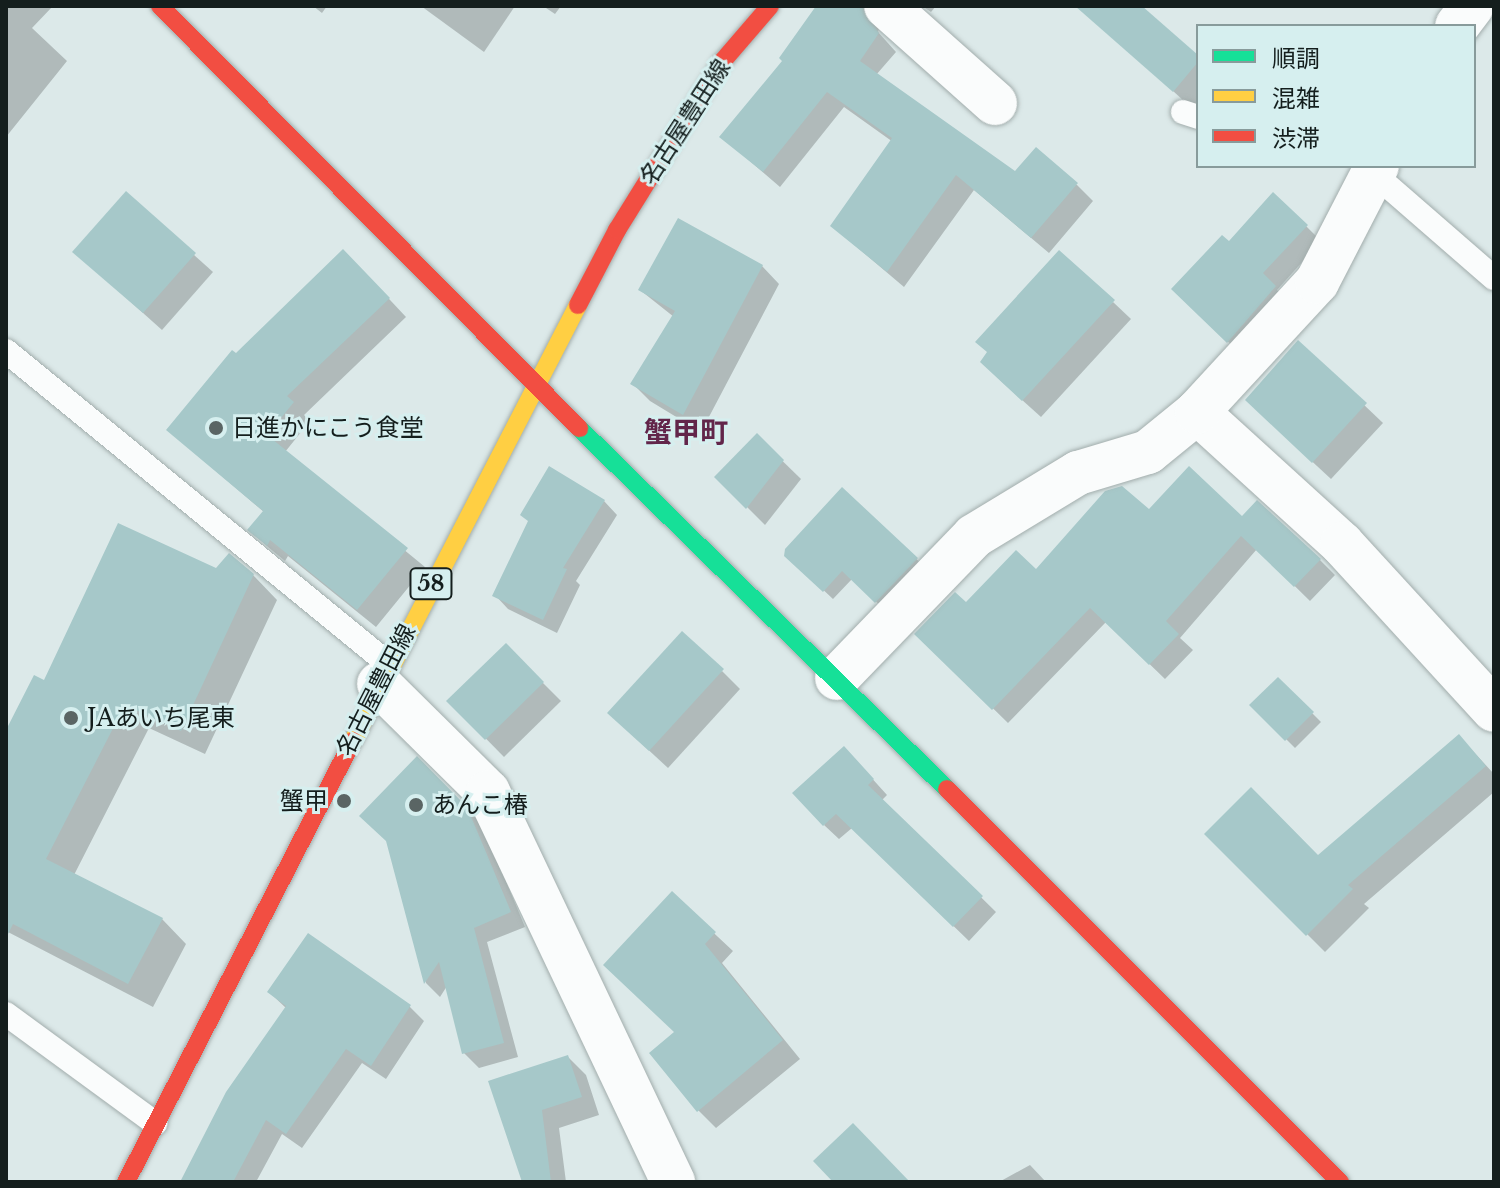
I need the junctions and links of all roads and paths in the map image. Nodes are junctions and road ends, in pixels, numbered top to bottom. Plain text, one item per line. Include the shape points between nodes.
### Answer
1 (160, 6) edge
2 (770, 6) edge
3 (886, 6) edge
4 (1472, 6) edge
5 (1458, 24) edge
6 (995, 103) dead end
7 (1375, 170) edge
8 (1494, 278) edge
9 (7, 354) edge
10 (533, 384) junction
11 (1197, 412) junction
12 (384, 674) junction
13 (837, 678) junction
14 (1494, 710) edge
15 (6, 1014) edge
16 (155, 1123) junction
17 (126, 1182) edge
18 (673, 1182) edge
19 (1340, 1182) edge

1 - 10 street
2 - 10 street, 名古屋豊田線 / 58 via 721,63 617,230
3 - 6 street
4 - 5 street
7 - 8 lane
7 - 11 street via 1317,282
9 - 12 lane
10 - 12 street, 名古屋豊田線 / 58
10 - 13 street
11 - 13 street via 1148,452 1078,473 974,536
11 - 14 street via 1342,544
12 - 16 street, 名古屋豊田線 / 58
12 - 18 street via 488,792
13 - 19 street
15 - 16 lane
16 - 17 street, 名古屋豊田線 / 58

